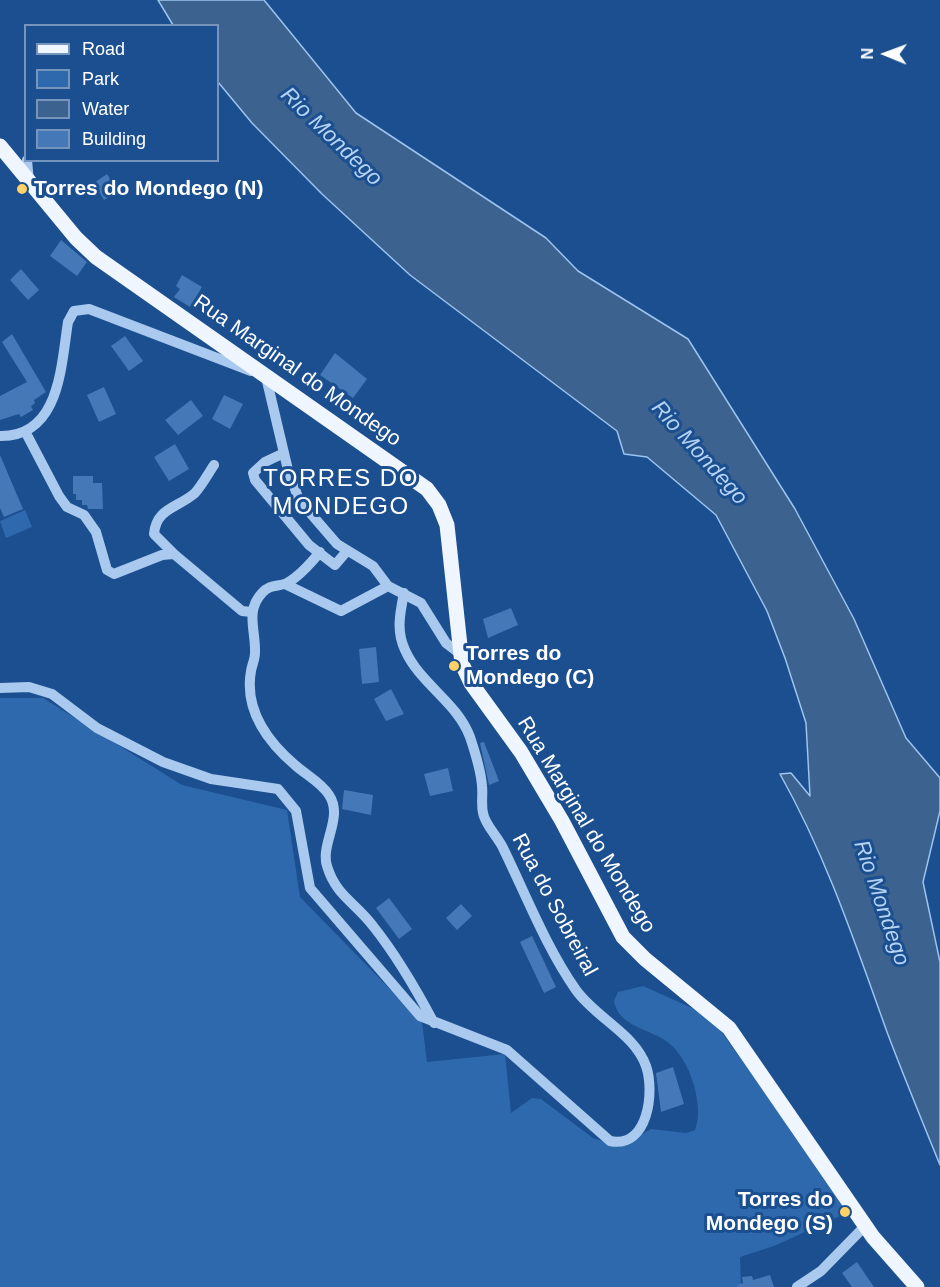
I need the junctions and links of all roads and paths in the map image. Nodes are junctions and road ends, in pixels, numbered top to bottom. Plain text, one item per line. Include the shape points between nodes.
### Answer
1 (0, 146) edge
2 (27, 162) edge
3 (28, 182) junction
4 (268, 378) junction
5 (26, 433) junction
6 (0, 436) edge
7 (284, 453) junction
8 (214, 465) dead end
9 (347, 551) junction
10 (320, 552) junction
11 (174, 554) junction
12 (285, 584) junction
13 (388, 586) junction
14 (404, 593) junction
15 (251, 612) junction
16 (459, 653) junction
17 (0, 688) edge
18 (434, 1023) junction
19 (865, 1226) junction
20 (798, 1287) edge
21 (917, 1287) edge

1 - 3 main road, Rua Marginal do Mondego
2 - 3 street
3 - 4 main road, Rua Marginal do Mondego via 96,257
4 - 5 street via 89,309 74,311 68,322 58,392 45,415
4 - 7 street
4 - 16 main road, Rua Marginal do Mondego via 417,479 439,505 447,525
5 - 6 street
5 - 11 street via 59,496 67,507 84,515 96,532 107,570 114,574
7 - 9 street via 302,505
7 - 10 street via 256,468 254,478 309,545
8 - 11 street via 196,491 180,505 165,509 155,521 154,534
9 - 10 street via 335,565
9 - 13 street via 373,566
10 - 12 street
11 - 15 street via 242,612
12 - 13 street via 341,611
12 - 15 street via 273,585 262,593
13 - 14 street
14 - 16 street via 421,603 446,643
14 - 18 street, Rua do Sobreiral via 398,625 405,651 422,676 448,702 470,736 482,785 483,815 576,990 602,1018 634,1043 647,1067 648,1114 644,1124 625,1141 610,1141 507,1050
15 - 18 street via 255,655 250,672 250,704 265,734 331,796 334,817 326,863 335,888 375,929 412,982
16 - 19 main road, Rua Marginal do Mondego via 471,683 521,752 562,821 623,938 729,1028
17 - 18 street, Rua do Sobreiral via 29,687 52,694 97,728 163,762 211,779 278,789 296,811 310,888 420,1016
19 - 20 street via 821,1271
19 - 21 main road, Rua Marginal do Mondego

